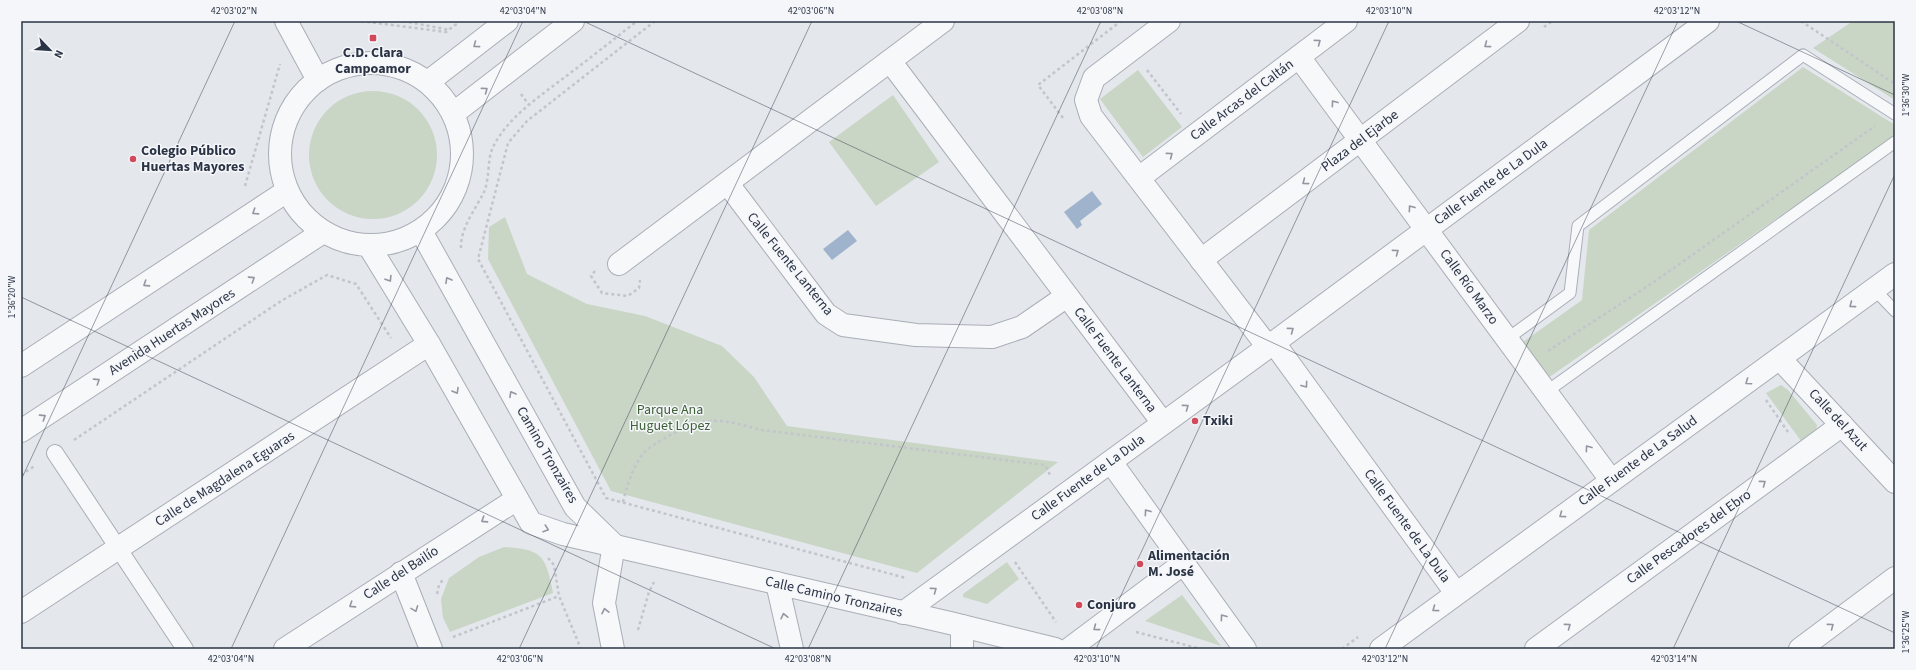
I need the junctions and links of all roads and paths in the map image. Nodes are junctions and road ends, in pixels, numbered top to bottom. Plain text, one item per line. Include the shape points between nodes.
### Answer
1 (286, 21) edge
2 (404, 21) edge
3 (507, 21) edge
4 (573, 21) edge
5 (637, 21) edge
6 (655, 21) edge
7 (943, 21) edge
8 (1121, 21) edge
9 (1169, 21) edge
10 (1346, 21) edge
11 (1518, 21) edge
12 (1552, 21) edge
13 (1708, 21) edge
14 (1801, 21) edge
15 (1539, 30) dead end
16 (457, 31) dead end
17 (1299, 56) junction
18 (281, 60) dead end
19 (890, 61) junction
20 (1146, 68) dead end
21 (318, 80) junction
22 (428, 82) junction
23 (1895, 84) edge
24 (454, 113) junction
25 (1894, 113) edge
26 (1186, 120) dead end
27 (1067, 123) dead end
28 (1361, 140) junction
29 (1895, 142) edge
30 (1139, 178) junction
31 (728, 184) junction
32 (244, 189) dead end
33 (287, 191) junction
34 (1426, 230) junction
35 (421, 231) junction
36 (323, 232) junction
37 (369, 246) junction
38 (461, 252) dead end
39 (1201, 260) junction
40 (609, 265) joint
41 (1895, 274) edge
42 (641, 276) dead end
43 (1874, 289) junction
44 (1067, 296) junction
45 (1895, 311) edge
46 (1507, 339) junction
47 (429, 344) junction
48 (1271, 345) junction
49 (1543, 354) dead end
50 (1780, 359) junction
51 (21, 366) edge
52 (1546, 392) junction
53 (1766, 399) dead end
54 (1163, 424) junction
55 (1842, 425) junction
56 (21, 431) edge
57 (1791, 435) dead end
58 (55, 453) dead end
59 (1111, 462) junction
60 (1057, 471) dead end
61 (1050, 476) junction
62 (1045, 480) dead end
63 (1611, 480) junction
64 (1895, 482) edge
65 (517, 499) junction
66 (623, 502) junction
67 (614, 545) junction
68 (119, 549) junction
69 (547, 555) dead end
70 (1015, 561) dead end
71 (1184, 563) junction
72 (401, 573) junction
73 (446, 574) dead end
74 (657, 577) dead end
75 (1895, 578) edge
76 (910, 579) dead end
77 (777, 584) junction
78 (1456, 593) junction
79 (559, 596) junction
80 (437, 597) dead end
81 (21, 612) edge
82 (903, 613) junction
83 (1050, 623) dead end
84 (962, 626) junction
85 (1133, 631) dead end
86 (638, 635) dead end
87 (1360, 636) dead end
88 (440, 644) edge
89 (185, 649) edge
90 (285, 649) edge
91 (580, 649) edge
92 (613, 649) edge
93 (792, 649) edge
94 (962, 649) edge
95 (1055, 649) edge
96 (1069, 649) edge
97 (1201, 649) edge
98 (1245, 649) edge
99 (1342, 649) edge
100 (1381, 649) edge
101 (1536, 649) edge
102 (1800, 649) edge

1 - 21 street
2 - 16 path
3 -> 22 street
24 -> 4 street
5 - 38 path via 530,105 512,120 502,133 492,148 485,190 464,231
6 - 66 path via 527,121 508,143 478,259 606,498
7 - 19 street
8 - 27 path via 1038,85
9 - 30 street via 1094,78 1086,100 1091,116
17 -> 10 street, Calle Arcas del Caltán
11 -> 28 street, Plaza del Ejarbe
12 - 15 path
13 - 34 street, Calle Fuente de La Dula
14 - 23 path
28 -> 17 street, Calle Río Marzo
30 -> 17 street, Calle Arcas del Caltán
18 - 32 path
19 - 31 street
19 - 44 street, Calle Fuente Lanterna
20 - 26 path
21 - 22 street via 344,66 373,62 403,67
21 - 33 street via 296,102 283,130 280,161
22 - 24 street via 443,96
24 - 35 street via 462,139 462,165 455,191 441,214
25 - 46 lane via 1802,55 1578,226 1570,293
25 - 49 path via 1654,282
34 -> 28 street, Calle Río Marzo
28 -> 39 street, Plaza del Ejarbe
29 - 52 lane
30 - 39 street
31 - 40 street
31 - 44 street, Calle Fuente Lanterna via 826,314 843,325 916,335 992,337 1022,327
33 - 36 street via 302,214
33 -> 51 street
34 - 46 street, Calle Río Marzo
48 -> 34 street, Calle Fuente de La Dula
35 - 37 street via 396,242
67 -> 35 street, Camino Tronzaires via 575,507
36 - 37 street via 345,242
56 -> 36 street, Avenida Huertas Mayores
37 -> 47 street
39 - 48 street
40 - 42 path via 591,276 602,293 628,296 639,288
41 - 43 street, Calle Fuente de La Salud
43 - 45 lane
43 -> 50 street, Calle Fuente de La Salud
44 - 54 street, Calle Fuente Lanterna
46 - 52 street, Calle Río Marzo
47 -> 65 street
47 - 68 street, Calle de Magdalena Eguaras
54 -> 48 street, Calle Fuente de La Dula
48 -> 78 street, Calle Fuente de La Dula
50 - 55 street, Calle del Azut
50 -> 63 street, Calle Fuente de La Salud
63 -> 52 street, Calle Río Marzo
53 - 57 path
54 - 59 street, Calle Fuente de La Dula
55 - 64 street, Calle del Azut
101 -> 55 street, Calle Pescadores del Ebro
58 - 68 street
71 -> 59 street
82 -> 59 street, Calle Fuente de La Dula
60 - 61 path
61 - 62 path
61 - 66 path via 1045,465 762,430 732,422 710,421 689,425 644,454 627,484
63 -> 78 street, Calle Fuente de La Salud
65 -> 67 street via 531,523 562,534
65 -> 72 street, Calle del Bailío
66 - 76 path
67 - 77 street, Calle Camino Tronzaires
92 -> 67 street via 604,603
68 - 81 street, Calle de Magdalena Eguaras
68 - 89 street
69 - 79 path via 554,565
70 - 83 path via 1058,625
71 -> 96 street
98 -> 71 street
72 -> 88 street
72 -> 90 street, Calle del Bailío
73 - 80 path via 439,586
74 - 86 path via 637,628
102 -> 75 street
77 - 82 street, Calle Camino Tronzaires
93 -> 77 street
78 -> 100 street, Calle Fuente de La Salud
79 - 88 path
79 - 91 path
82 - 84 street, Calle Camino Tronzaires
84 - 94 street
84 - 95 street, Calle Camino Tronzaires
85 - 97 path
87 - 99 path

